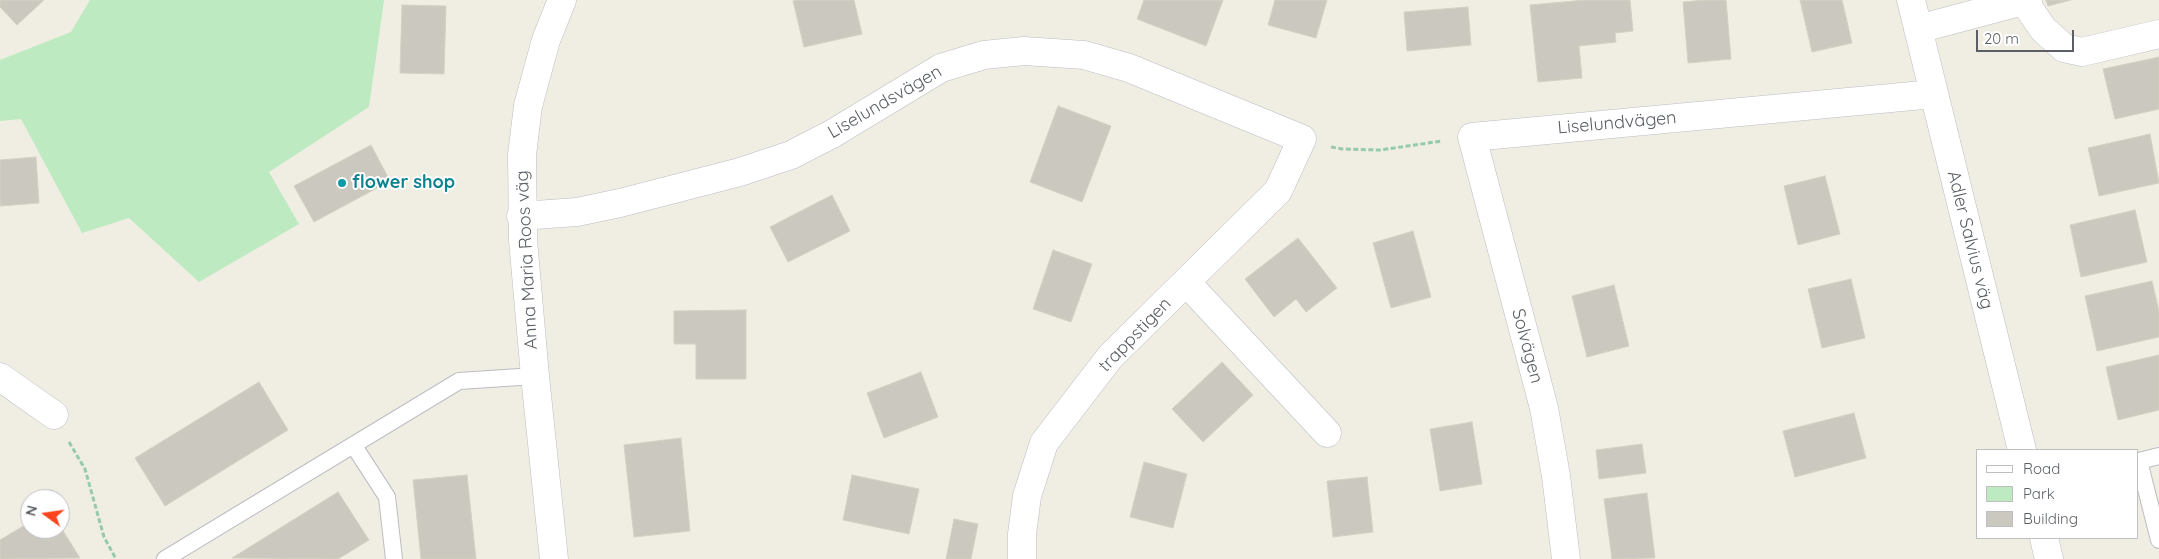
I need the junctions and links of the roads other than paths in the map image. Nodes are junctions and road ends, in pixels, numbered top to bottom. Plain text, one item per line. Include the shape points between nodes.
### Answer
1 (562, 0) edge
2 (1910, 0) edge
3 (1918, 29) junction
4 (2159, 34) edge
5 (1934, 94) junction
6 (1472, 137) joint
7 (1302, 139) joint
8 (522, 216) junction
9 (1186, 282) junction
10 (534, 376) junction
11 (0, 377) edge
12 (54, 415) road end
13 (1327, 433) dead end
14 (354, 446) junction
15 (2022, 449) edge
16 (2159, 456) edge
17 (2044, 539) edge
18 (2159, 540) edge
19 (165, 559) edge
20 (394, 559) edge
21 (554, 559) edge
22 (1022, 559) edge
23 (1566, 559) edge
24 (2049, 559) edge

1 - 8 street, Anna Maria Roos väg via 546,40 528,106 522,155
2 - 3 street, Adler Salvius väg
3 - 4 street via 2027,0 2043,28 2064,48 2082,52
3 - 5 street, Adler Salvius väg
5 - 6 street, Liselundvägen
5 - 15 street, Adler Salvius väg
6 - 23 street, Solvägen via 1544,408
7 - 8 street, Liselundsvägen via 1129,68 1084,55 1024,51 984,54 941,68 791,156 620,203 577,212
7 - 9 street, trappstigen via 1278,191
8 - 10 street, Anna Maria Roos väg
9 - 13 street
9 - 22 street, trappstigen via 1110,357 1044,443 1027,496
10 - 14 lane via 459,381
10 - 21 street, Anna Maria Roos väg
11 - 12 street
14 - 19 lane
14 - 20 lane via 387,497
16 - 18 lane via 2139,461
17 - 24 street

